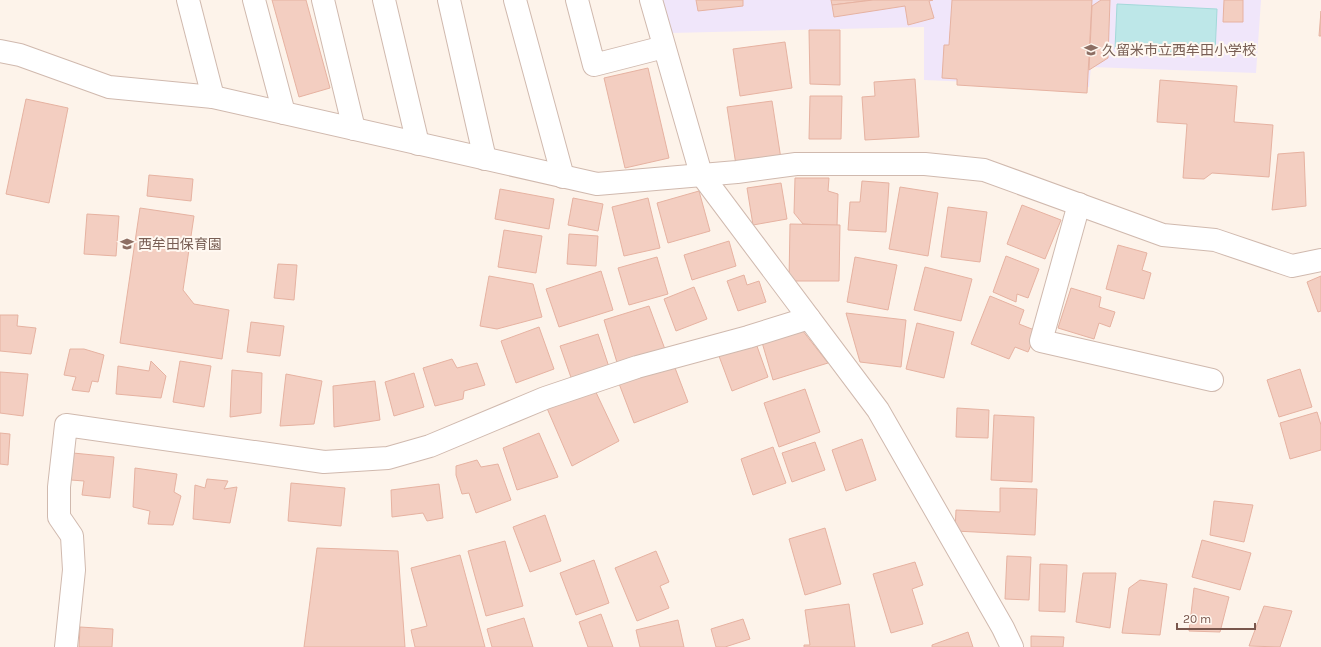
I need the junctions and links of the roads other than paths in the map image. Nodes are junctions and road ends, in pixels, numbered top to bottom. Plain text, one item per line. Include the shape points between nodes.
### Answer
1 (188, 0) edge
2 (254, 0) edge
3 (323, 0) edge
4 (384, 0) edge
5 (449, 0) edge
6 (515, 0) edge
7 (577, 0) edge
8 (651, 0) edge
9 (664, 47) junction
10 (0, 51) edge
11 (213, 98) junction
12 (284, 113) junction
13 (354, 129) junction
14 (418, 144) junction
15 (486, 159) junction
16 (701, 174) junction
17 (563, 177) junction
18 (1079, 204) junction
19 (1321, 260) edge
20 (809, 318) junction
21 (1212, 380) dead end
22 (66, 647) edge
23 (1012, 647) edge

1 - 11 street
2 - 12 street
3 - 13 street
4 - 14 street
5 - 15 street
6 - 17 street
7 - 9 street via 594,66
8 - 9 street
9 - 16 street
10 - 11 street via 20,55 109,87
11 - 12 street
12 - 13 street
13 - 14 street
14 - 15 street
15 - 17 street
16 - 17 street via 597,184
16 - 18 street via 796,164 925,164 984,170
16 - 20 street
18 - 19 street via 1163,235 1215,240 1292,266
18 - 21 street via 1041,341
20 - 22 street via 748,338 637,368 545,398 430,446 388,458 324,462 66,424 59,487 59,517 72,536 74,570
20 - 23 street via 878,410

